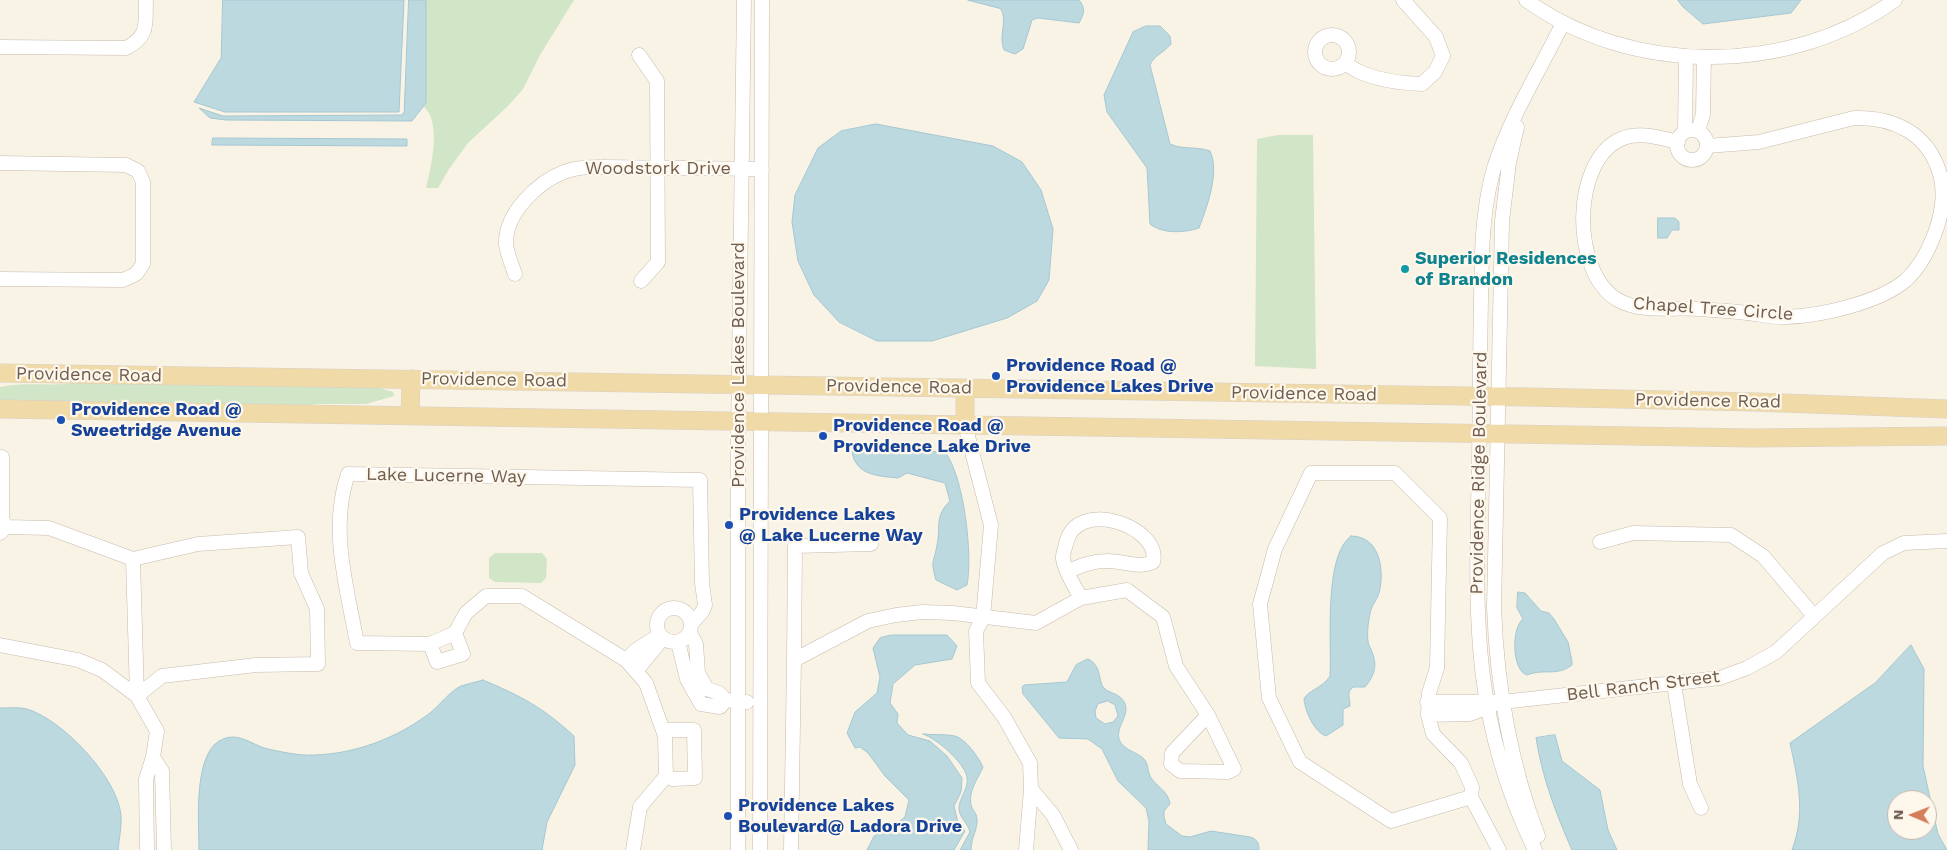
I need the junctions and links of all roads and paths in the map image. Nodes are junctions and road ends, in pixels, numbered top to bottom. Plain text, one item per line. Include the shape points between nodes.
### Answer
1 (146, 0) edge
2 (744, 0) edge
3 (762, 0) edge
4 (1402, 0) edge
5 (1526, 0) edge
6 (1895, 0) edge
7 (1563, 23) junction
8 (0, 47) edge
9 (639, 55) dead end
10 (1686, 57) junction
11 (1704, 57) junction
12 (1344, 64) dead end
13 (1527, 95) junction
14 (1687, 135) junction
15 (1707, 146) junction
16 (0, 163) edge
17 (659, 167) junction
18 (740, 169) junction
19 (762, 169) junction
20 (515, 274) dead end
21 (0, 279) edge
22 (642, 281) dead end
23 (0, 373) edge
24 (411, 379) junction
25 (739, 385) junction
26 (761, 385) junction
27 (965, 389) junction
28 (1480, 397) junction
29 (1499, 397) junction
30 (0, 409) edge
31 (1947, 409) edge
32 (410, 416) junction
33 (738, 422) junction
34 (762, 422) junction
35 (965, 425) junction
36 (1480, 433) junction
37 (1498, 433) junction
38 (1947, 436) edge
39 (2, 457) dead end
40 (3, 530) edge
41 (1947, 541) edge
42 (1600, 542) dead end
43 (871, 544) dead end
44 (133, 559) junction
45 (1068, 571) junction
46 (1081, 598) junction
47 (1814, 616) junction
48 (983, 618) junction
49 (689, 623) junction
50 (455, 633) junction
51 (661, 637) junction
52 (678, 642) junction
53 (430, 644) junction
54 (0, 645) edge
55 (626, 660) junction
56 (794, 660) junction
57 (636, 671) junction
58 (1674, 684) junction
59 (137, 696) junction
60 (732, 700) junction
61 (1502, 702) junction
62 (760, 703) junction
63 (1486, 705) junction
64 (1428, 708) junction
65 (1208, 715) junction
66 (663, 730) junction
67 (154, 758) junction
68 (666, 776) junction
69 (1031, 789) junction
70 (1471, 797) junction
71 (1701, 808) dead end
72 (148, 829) junction
73 (164, 829) junction
74 (147, 850) edge
75 (164, 850) edge
76 (633, 850) edge
77 (738, 850) edge
78 (760, 850) edge
79 (791, 850) edge
80 (1026, 850) edge
81 (1071, 850) edge
82 (1499, 850) edge
83 (1535, 850) edge
84 (1543, 850) edge

1 - 8 street via 145,30 138,42 126,48
2 - 18 street, Providence Lakes Boulevard
3 - 19 street, Providence Lakes Boulevard
4 - 12 street via 1436,37 1443,56 1435,72 1422,84 1404,83 1356,72
5 - 7 street
6 - 11 street via 1857,22 1803,44 1772,51
7 - 10 street via 1618,44
7 - 13 street, Providence Ridge Boulevard
9 - 17 street via 657,81
10 - 11 street
10 - 14 street
11 - 14 street via 1702,114
13 - 28 street, Providence Ridge Boulevard via 1501,148 1486,203 1481,262
13 - 29 street, Providence Ridge Boulevard via 1509,163 1503,206
14 - 15 street via 1705,137
14 - 15 street via 1679,151 1690,159 1703,155
14 - 15 street, Chapel Tree Circle via 1626,138 1603,152 1594,168 1584,214 1586,254 1600,284 1618,300 1638,307 1799,316 1852,305 1884,294 1905,281 1929,249 1942,206 1941,179 1928,148 1909,130 1869,118 1854,118 1773,139
16 - 21 street via 126,165 138,171 144,182 143,264 136,274 123,280
17 - 18 street, Woodstork Drive
17 - 20 street, Woodstork Drive via 583,167 564,172 532,192 511,223 506,244
17 - 22 street via 658,262
18 - 19 street, Woodstork Drive
18 - 25 street, Providence Lakes Boulevard
19 - 26 street, Providence Lakes Boulevard
23 - 24 main road, Providence Road
24 - 25 main road, Providence Road
24 - 32 main road
25 - 26 main road, Providence Road
25 - 33 street, Providence Lakes Boulevard
26 - 27 main road, Providence Road
26 - 34 street, Providence Lakes Boulevard
27 - 28 main road, Providence Road
27 - 35 main road
28 - 29 main road, Providence Road
28 - 36 street, Providence Ridge Boulevard
29 - 31 main road, Providence Road
29 - 37 street, Providence Ridge Boulevard
30 - 32 main road, Providence Road
32 - 33 main road, Providence Road
33 - 34 main road, Providence Road
33 - 60 street, Providence Lakes Boulevard
34 - 35 main road, Providence Road
34 - 62 street, Providence Lakes Boulevard
35 - 36 main road, Providence Road
35 - 48 street via 991,525
36 - 37 main road, Providence Road
36 - 63 street, Providence Ridge Boulevard via 1476,608
37 - 38 main road, Providence Road via 1752,438
37 - 61 street, Providence Ridge Boulevard via 1494,608
39 - 40 street
40 - 44 street via 49,528
41 - 47 street, Bell Ranch Street via 1904,543 1883,553
42 - 47 street via 1633,532 1731,535 1763,556
43 - 56 street via 794,546
44 - 59 street
44 - 59 street via 198,544 298,537 301,573 317,609 318,664 256,666 162,676
45 - 45 street via 1063,559 1068,537 1082,521 1101,518 1134,530 1145,536 1154,557 1153,562 1146,565 1109,560
45 - 46 street
46 - 48 street via 1036,623
46 - 65 street via 1127,590 1163,618 1176,666
47 - 58 street, Bell Ranch Street via 1776,652 1747,668 1720,678
48 - 56 street via 938,613 896,615 868,622
48 - 69 street via 976,630 978,683 1004,717 1030,763
49 - 51 street via 677,608 666,610 658,618
49 - 52 street
49 - 53 street, Lake Lucerne Way via 705,605 700,480 348,474 342,492 339,550 357,643
49 - 60 street via 696,644 698,673 707,689
50 - 53 street, Lake Lucerne Way
50 - 53 street via 463,654 437,662
50 - 55 street via 466,613 486,596 522,596
51 - 52 street
51 - 55 street via 636,650
51 - 57 street
52 - 60 street via 687,679 701,704 720,707
54 - 59 street via 78,660 102,670
55 - 57 street
56 - 79 street
57 - 66 street via 646,683
58 - 61 street, Bell Ranch Street
58 - 71 street via 1690,784
59 - 67 street via 157,731
60 - 62 street
60 - 77 street, Providence Lakes Boulevard
61 - 63 street, Bell Ranch Street
61 - 84 street, Providence Ridge Boulevard via 1522,792
62 - 78 street, Providence Lakes Boulevard
63 - 64 street, Bell Ranch Street
63 - 83 street, Providence Ridge Boulevard via 1505,779
64 - 70 street via 1433,734 1461,763 1472,787
64 - 70 street via 1437,668 1440,518 1395,473 1311,473 1274,549 1260,604 1269,698 1300,762 1391,821
65 - 65 street via 1172,753 1171,764 1180,771 1228,772 1234,769
66 - 68 street
66 - 68 street via 694,730 694,778 672,780
67 - 72 street via 146,779
67 - 73 street via 162,771
68 - 76 street via 640,807
69 - 80 street
69 - 81 street via 1053,815
70 - 82 street
72 - 73 street
72 - 74 street
73 - 75 street

